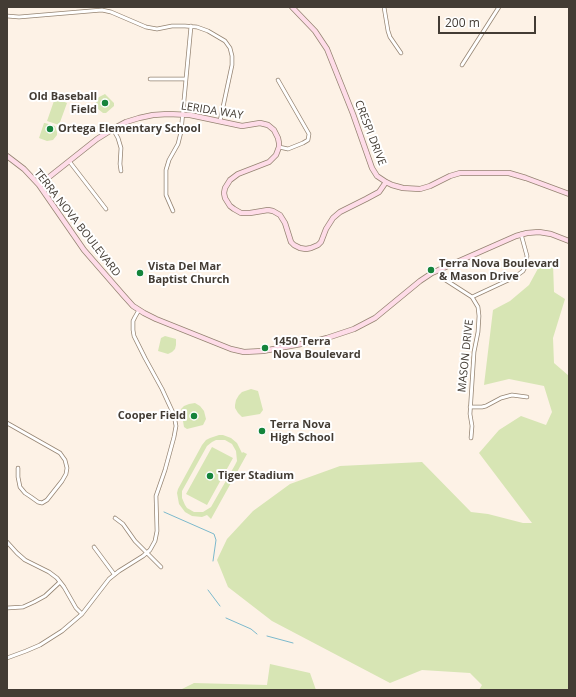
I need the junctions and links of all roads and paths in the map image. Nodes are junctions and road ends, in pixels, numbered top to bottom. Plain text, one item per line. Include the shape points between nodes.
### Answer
1 (292, 7) edge
2 (384, 7) edge
3 (499, 7) edge
4 (7, 16) edge
5 (191, 26) junction
6 (401, 53) dead end
7 (462, 65) dead end
8 (186, 78) junction
9 (150, 79) dead end
10 (278, 80) dead end
11 (182, 114) junction
12 (220, 122) junction
13 (113, 128) junction
14 (279, 147) junction
15 (7, 156) edge
16 (69, 161) junction
17 (120, 171) dead end
18 (386, 182) junction
19 (39, 184) junction
20 (569, 194) edge
21 (106, 209) dead end
22 (173, 211) dead end
23 (521, 234) junction
24 (569, 241) edge
25 (439, 269) junction
26 (472, 297) junction
27 (139, 310) junction
28 (527, 397) dead end
29 (470, 407) junction
30 (7, 423) edge
31 (471, 438) dead end
32 (18, 468) dead end
33 (115, 518) dead end
34 (7, 542) edge
35 (94, 547) dead end
36 (146, 554) junction
37 (160, 567) dead end
38 (114, 574) junction
39 (60, 582) junction
40 (7, 608) edge
41 (82, 614) junction
42 (7, 658) edge

1 - 18 street, CRESPI DRIVE via 327,48 372,168 377,176
2 - 6 street via 390,37
3 - 7 street
4 - 5 street via 102,10 151,28
5 - 8 street
5 - 12 street via 208,30 221,38 232,52 233,60
8 - 9 street
8 - 11 street
10 - 14 street via 310,134 308,140 303,143 288,148
11 - 12 street, LERIDA WAY
11 - 13 street, LERIDA WAY via 146,116
11 - 22 street via 179,138 166,170 166,195
12 - 14 street, LERIDA WAY via 242,126 257,123 268,125 277,134
13 - 16 street, LERIDA WAY
13 - 17 street via 121,148
14 - 18 street via 269,162 238,174 230,180 225,188 225,198 230,206 241,213 268,210 280,215 291,242 300,248 318,245 333,218 380,192
15 - 19 street, TERRA NOVA BOULEVARD
16 - 19 street, LERIDA WAY
16 - 21 street
18 - 20 street, CRESPI DRIVE via 403,188 420,189 460,173 509,173
19 - 27 street, TERRA NOVA BOULEVARD via 84,250
23 - 24 street, TERRA NOVA BOULEVARD via 545,233
23 - 25 street, TERRA NOVA BOULEVARD
23 - 26 street via 527,256 523,271 515,278
25 - 26 street via 446,281
25 - 27 street, TERRA NOVA BOULEVARD via 420,281 375,318 354,329 320,341 256,352 231,349
26 - 29 street, MASON DRIVE via 478,307 479,316
27 - 36 street via 133,321 134,336 162,389 174,415 176,426 156,496 155,541
28 - 29 street via 512,395 497,399 486,406
29 - 31 street, MASON DRIVE
30 - 32 street via 60,453 67,468 62,481 42,503 20,487
33 - 36 street via 123,524
34 - 39 street via 25,560 48,572
35 - 38 street
36 - 37 street
36 - 38 street
38 - 41 street
39 - 40 street via 34,602 23,607
39 - 41 street
41 - 42 street via 48,641

